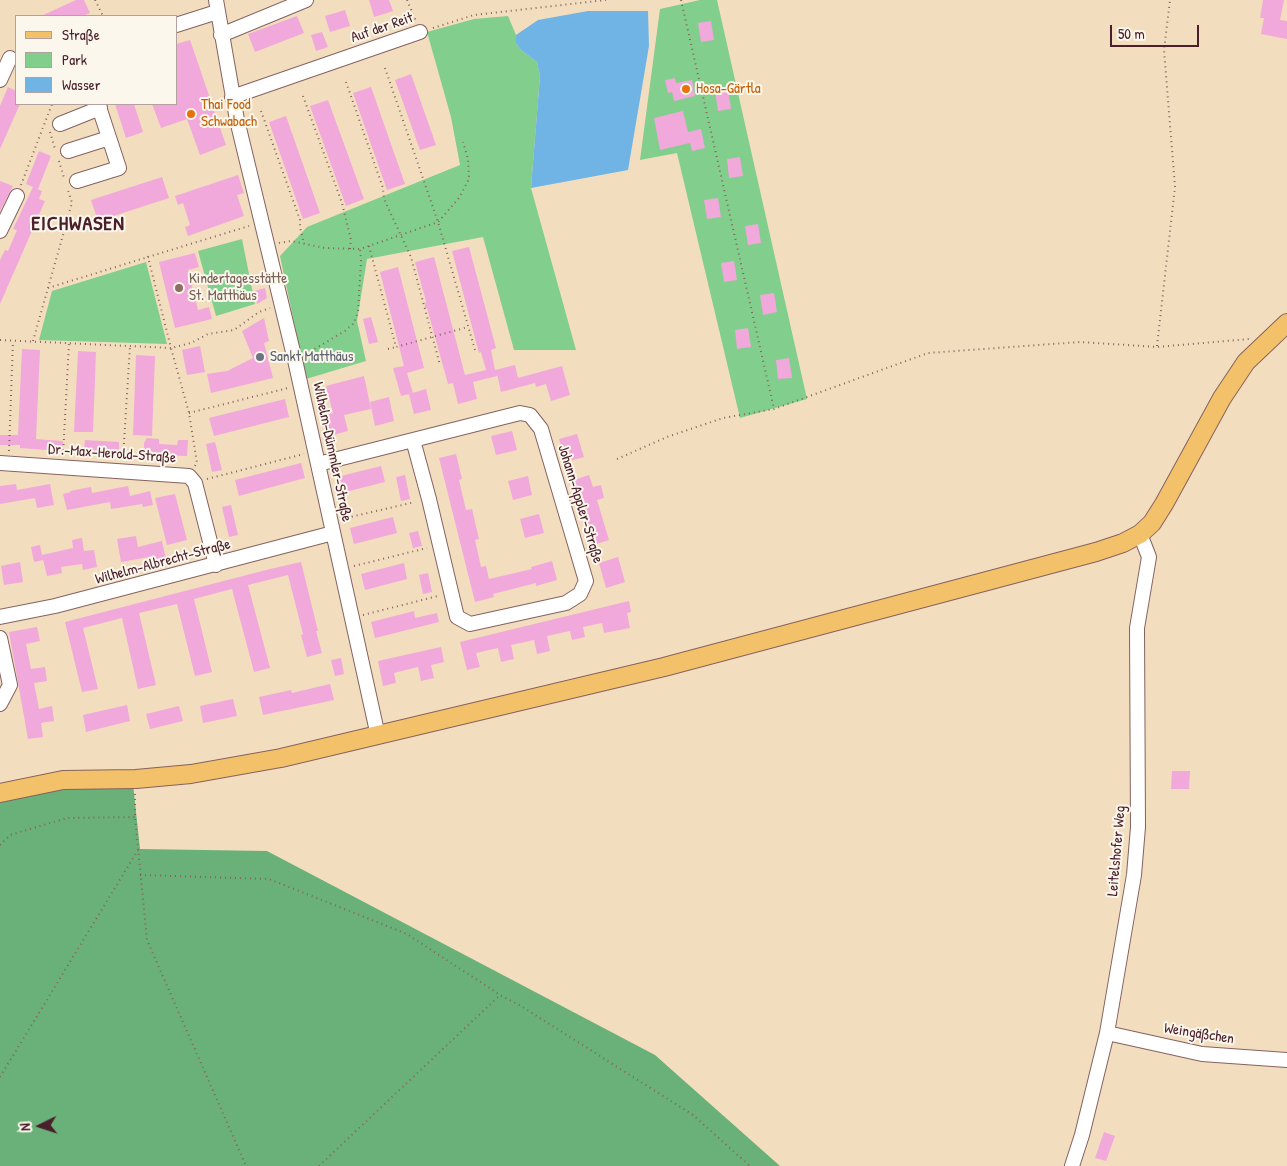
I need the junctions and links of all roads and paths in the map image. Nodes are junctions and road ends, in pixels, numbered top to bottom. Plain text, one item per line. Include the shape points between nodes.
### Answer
1 (96, 0) edge
2 (306, 0) edge
3 (408, 0) edge
4 (606, 0) edge
5 (681, 0) edge
6 (1170, 0) edge
7 (217, 6) edge
8 (103, 15) edge
9 (178, 24) edge
10 (420, 32) junction
11 (221, 35) junction
12 (9, 57) edge
13 (386, 68) dead end
14 (0, 80) edge
15 (346, 82) dead end
16 (303, 96) dead end
17 (232, 97) junction
18 (52, 105) edge
19 (99, 106) edge
20 (261, 111) dead end
21 (46, 120) junction
22 (60, 124) dead end
23 (109, 138) junction
24 (463, 142) dead end
25 (68, 151) dead end
26 (77, 181) dead end
27 (16, 196) joint
28 (260, 222) junction
29 (438, 222) junction
30 (1, 225) edge
31 (401, 233) junction
32 (266, 244) junction
33 (304, 244) junction
34 (370, 246) junction
35 (360, 249) junction
36 (350, 250) junction
37 (148, 257) junction
38 (48, 288) junction
39 (282, 304) junction
40 (1287, 323) edge
41 (468, 327) junction
42 (432, 337) junction
43 (1271, 337) junction
44 (0, 340) edge
45 (13, 340) junction
46 (32, 341) junction
47 (70, 343) junction
48 (130, 346) junction
49 (396, 347) junction
50 (1157, 347) junction
51 (171, 348) junction
52 (388, 349) dead end
53 (475, 350) dead end
54 (296, 360) junction
55 (440, 365) dead end
56 (300, 385) junction
57 (774, 409) junction
58 (189, 413) junction
59 (414, 440) junction
60 (317, 458) junction
61 (617, 459) dead end
62 (4, 463) edge
63 (62, 467) junction
64 (122, 471) junction
65 (192, 479) junction
66 (429, 498) junction
67 (332, 527) junction
68 (1140, 534) junction
69 (440, 545) junction
70 (216, 565) junction
71 (342, 568) junction
72 (452, 593) junction
73 (0, 617) edge
74 (353, 617) junction
75 (0, 638) edge
76 (0, 704) edge
77 (378, 736) junction
78 (136, 779) junction
79 (0, 793) edge
80 (135, 817) junction
81 (0, 845) edge
82 (138, 849) junction
83 (140, 875) junction
84 (500, 995) junction
85 (1107, 1033) junction
86 (1287, 1060) edge
87 (0, 1077) edge
88 (246, 1166) edge
89 (319, 1166) edge
90 (750, 1166) edge
91 (1072, 1166) edge

1 - 8 path
2 - 11 street
3 - 10 path
4 - 10 path, Auf der Reit via 474,14
5 - 57 path
6 - 50 path via 1164,50 1175,187
7 - 9 street
7 - 11 street, Wilhelm-Dümmler-Straße
10 - 17 street, Auf der Reit
11 - 17 street, Wilhelm-Dümmler-Straße
12 - 14 street
13 - 29 path
15 - 31 path via 384,199
16 - 36 path via 342,203 351,240
17 - 28 street, Wilhelm-Dümmler-Straße
18 - 21 path
19 - 22 street
19 - 23 street
20 - 33 path via 300,220
21 - 27 path
21 - 38 path via 72,203
23 - 25 street
23 - 26 street via 119,168
24 - 29 path via 469,179 459,198
27 - 30 street
28 - 32 street, Wilhelm-Dümmler-Straße
28 - 37 path
29 - 31 path
29 - 41 path
31 - 34 path
31 - 42 path via 411,257
32 - 33 path via 291,241
32 - 39 street, Wilhelm-Dümmler-Straße
33 - 36 path
34 - 35 path
34 - 49 path
35 - 36 path
35 - 54 path via 358,312 354,323
37 - 38 path
37 - 51 path
38 - 46 path
39 - 51 path via 259,312 234,330 208,334
39 - 54 street, Wilhelm-Dümmler-Straße
40 - 43 main road
41 - 42 path
41 - 53 path
42 - 49 path
42 - 55 path
43 - 50 path
43 - 68 main road via 1246,362 1222,398 1164,504
44 - 45 path
45 - 46 path
45 - 62 path
46 - 47 path
47 - 48 path
47 - 63 path
48 - 51 path
48 - 64 path
49 - 52 path
50 - 57 path via 1080,342 928,353
51 - 58 path
54 - 56 street, Wilhelm-Dümmler-Straße
56 - 58 path
56 - 60 street, Wilhelm-Dümmler-Straße
57 - 61 path via 723,418
58 - 65 path via 196,463
59 - 60 street, Johann-Appler-Straße
59 - 66 street, Johann-Appler-Straße
59 - 72 street, Johann-Appler-Straße via 520,413 530,414 540,429 586,581 580,594 566,602 470,624 457,617
60 - 65 path
60 - 67 street, Wilhelm-Dümmler-Straße
62 - 63 street, Dr.-Max-Herold-Straße
63 - 64 street, Dr.-Max-Herold-Straße
64 - 65 street, Dr.-Max-Herold-Straße
65 - 70 street
66 - 67 path
66 - 69 street, Johann-Appler-Straße
67 - 70 street, Wilhelm-Albrecht-Straße
67 - 71 street, Wilhelm-Dümmler-Straße
68 - 77 main road via 1096,552 664,667
68 - 85 street, Leitelshofer Weg via 1148,557 1137,628 1138,827 1134,875
69 - 71 path
69 - 72 street, Johann-Appler-Straße
70 - 73 street, Wilhelm-Albrecht-Straße
71 - 74 street, Wilhelm-Dümmler-Straße
72 - 74 path
74 - 77 street, Wilhelm-Dümmler-Straße
75 - 76 street via 10,685
77 - 78 main road via 236,767
78 - 79 main road via 63,780
78 - 80 path
80 - 81 path via 67,818 10,835
80 - 82 path
82 - 83 path
82 - 87 path
83 - 84 path via 269,879 407,934
83 - 88 path via 147,940
84 - 89 path
84 - 90 path via 693,1115
85 - 86 street, Weingäßchen via 1202,1054
85 - 91 street, Leitelshofer Weg

